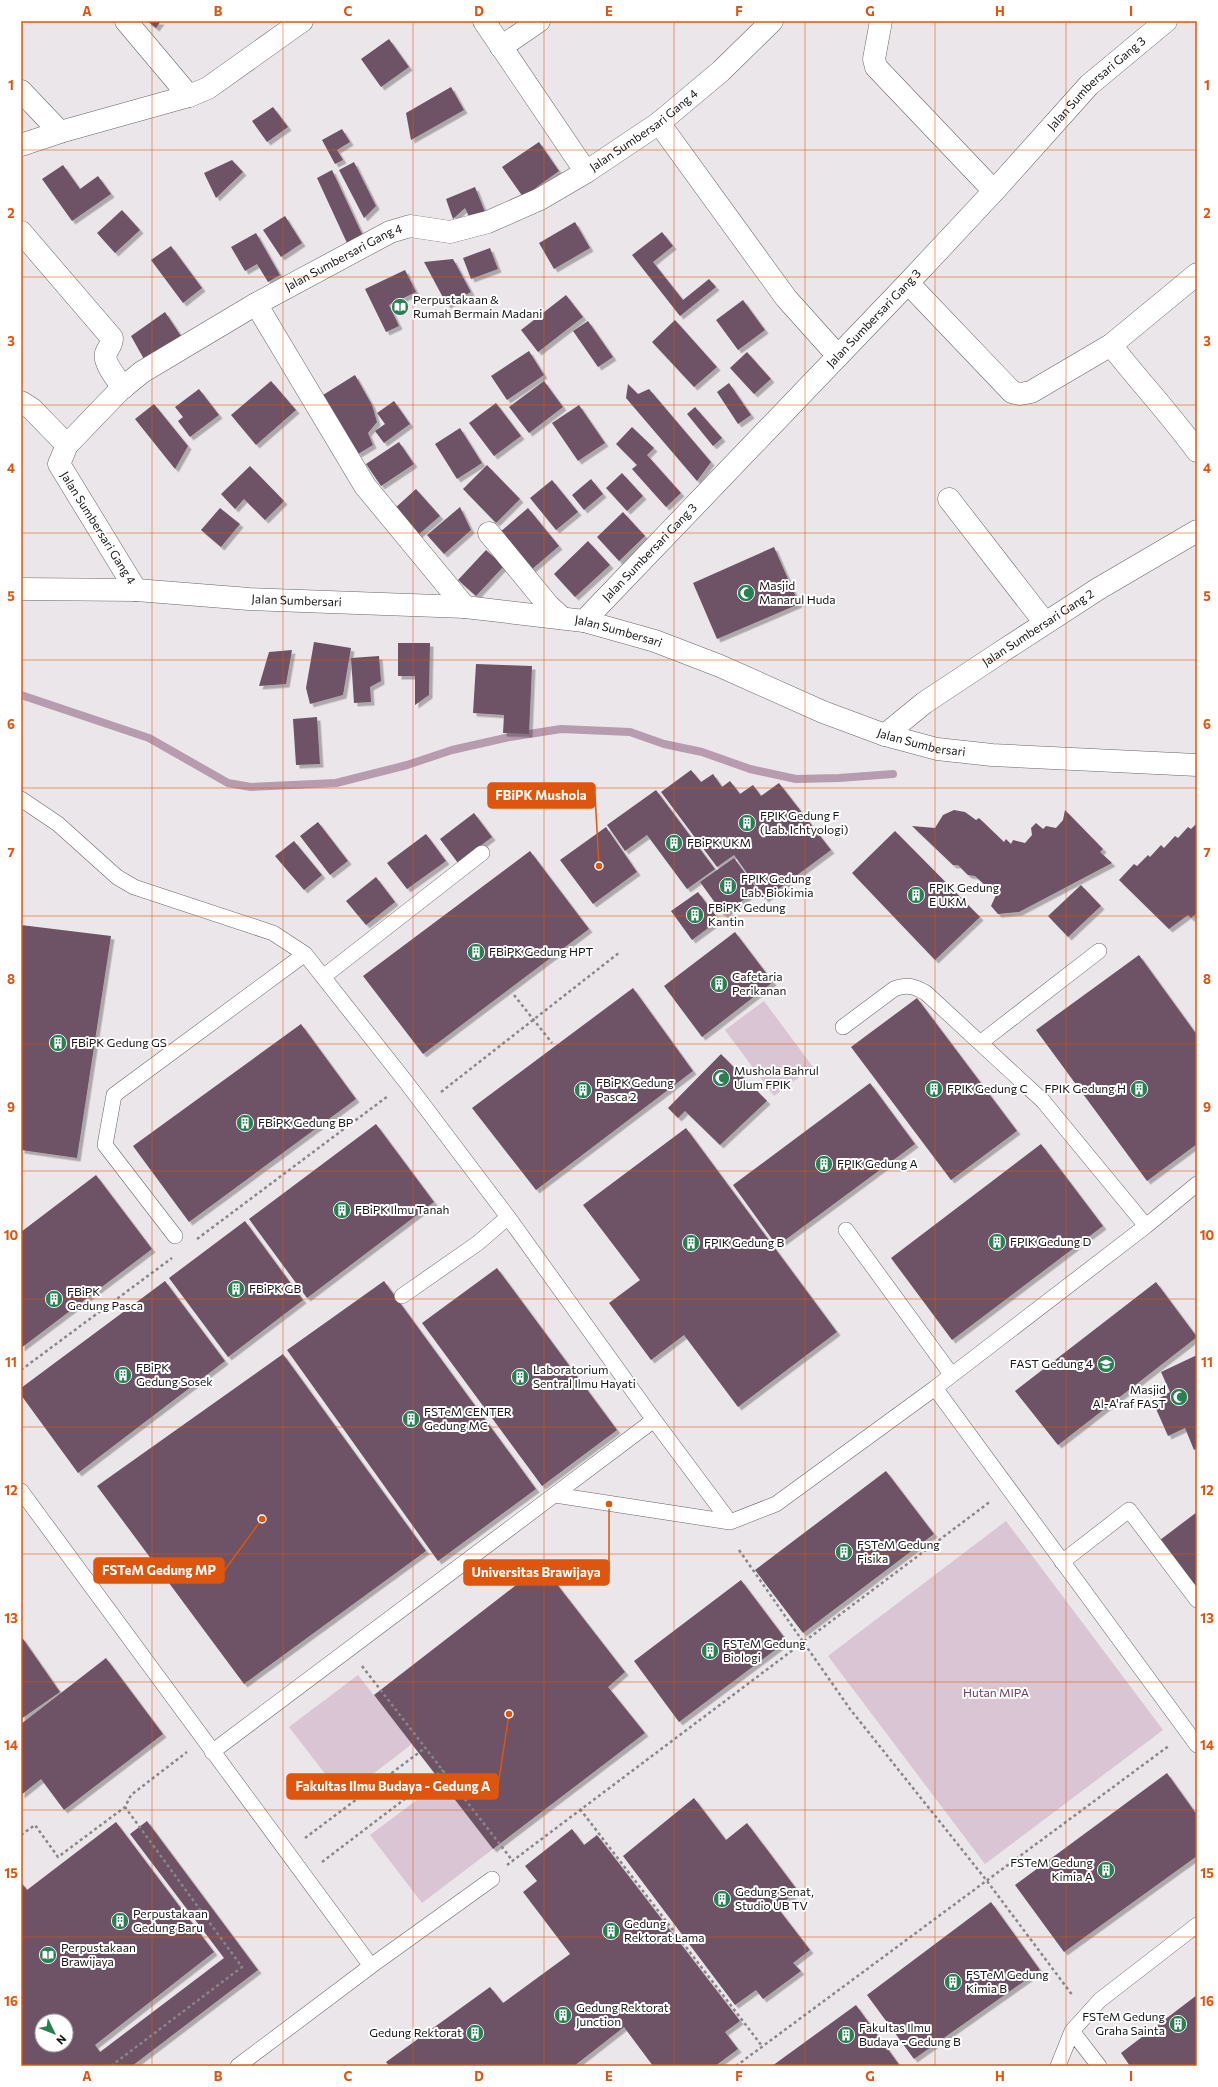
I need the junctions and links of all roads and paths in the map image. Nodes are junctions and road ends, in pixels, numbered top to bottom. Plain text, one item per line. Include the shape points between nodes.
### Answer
1 (126, 21) edge
2 (302, 21) edge
3 (484, 21) edge
4 (539, 21) edge
5 (772, 21) edge
6 (881, 21) edge
7 (1166, 21) edge
8 (501, 47) junction
9 (21, 91) edge
10 (189, 96) junction
11 (659, 123) junction
12 (60, 132) junction
13 (21, 145) edge
14 (586, 172) junction
15 (994, 191) junction
16 (21, 232) edge
17 (1197, 274) edge
18 (908, 283) junction
19 (256, 304) junction
20 (1111, 344) junction
21 (838, 356) junction
22 (123, 388) junction
23 (21, 402) edge
24 (67, 445) junction
25 (1197, 451) edge
26 (949, 499) dead end
27 (1197, 530) edge
28 (489, 533) dead end
29 (21, 589) edge
30 (136, 590) junction
31 (466, 607) junction
32 (561, 617) junction
33 (584, 621) junction
34 (1046, 623) junction
35 (889, 730) junction
36 (1197, 765) edge
37 (21, 799) edge
38 (482, 853) dead end
39 (1099, 951) dead end
40 (620, 952) dead end
41 (305, 954) junction
42 (324, 977) junction
43 (514, 995) dead end
44 (534, 1020) junction
45 (843, 1027) dead end
46 (552, 1043) dead end
47 (980, 1043) junction
48 (406, 1082) junction
49 (423, 1106) junction
50 (1197, 1184) edge
51 (508, 1217) junction
52 (1146, 1226) junction
53 (846, 1230) dead end
54 (175, 1236) dead end
55 (196, 1240) dead end
56 (177, 1254) dead end
57 (402, 1296) dead end
58 (21, 1370) edge
59 (951, 1374) junction
60 (935, 1388) junction
61 (654, 1420) junction
62 (1009, 1488) junction
63 (21, 1491) edge
64 (555, 1495) junction
65 (730, 1522) junction
66 (739, 1550) dead end
67 (1062, 1562) junction
68 (1197, 1600) edge
69 (802, 1642) junction
70 (349, 1648) junction
71 (1187, 1732) junction
72 (203, 1740) junction
73 (1197, 1745) edge
74 (426, 1748) junction
75 (212, 1752) junction
76 (443, 1770) junction
77 (125, 1807) junction
78 (580, 1809) junction
79 (21, 1835) edge
80 (287, 1852) junction
81 (304, 1875) junction
82 (492, 1879) dead end
83 (987, 1881) junction
84 (1197, 1925) edge
85 (371, 1966) junction
86 (1086, 2014) junction
87 (1072, 2031) junction
88 (762, 2046) junction
89 (111, 2066) edge
90 (238, 2066) edge
91 (736, 2066) edge
92 (1058, 2066) edge
93 (1099, 2066) edge

1 - 10 street
2 - 10 street via 208,88
3 - 8 street
4 - 8 street
5 - 11 street, Jalan Sumbersari Gang 4 via 721,72
6 - 15 street via 874,59 876,67
7 - 15 street, Jalan Sumbersari Gang 3 via 1089,85
8 - 14 street
9 - 12 street
10 - 12 street
11 - 14 street, Jalan Sumbersari Gang 4
11 - 21 street via 786,298
12 - 13 street
14 - 19 street, Jalan Sumbersari Gang 4 via 540,199 488,222 450,232 410,226 390,232
15 - 18 street, Jalan Sumbersari Gang 3
16 - 22 street via 112,338 106,361
17 - 20 street
18 - 20 street via 1012,392 1031,392
18 - 21 street, Jalan Sumbersari Gang 3
19 - 22 street, Jalan Sumbersari Gang 4 via 142,372
19 - 31 street via 365,486
20 - 25 street
21 - 33 street, Jalan Sumbersari Gang 3
22 - 24 street, Jalan Sumbersari Gang 4
23 - 24 street via 32,409
24 - 30 street, Jalan Sumbersari Gang 4 via 59,464
26 - 34 street
27 - 34 street, Jalan Sumbersari Gang 2
28 - 32 street via 548,605
29 - 30 street, Jalan Sumbersari
30 - 31 street, Jalan Sumbersari via 250,600
31 - 32 street, Jalan Sumbersari
32 - 33 street, Jalan Sumbersari
33 - 35 street, Jalan Sumbersari via 655,641 720,666 823,712
34 - 35 street, Jalan Sumbersari Gang 2 via 924,703
35 - 36 street, Jalan Sumbersari via 937,749 992,755
37 - 41 lane via 58,824 117,877 134,887 273,933
38 - 42 lane
39 - 47 lane
40 - 44 path
41 - 42 lane
41 - 54 lane via 114,1095 105,1145
42 - 48 lane
43 - 44 path
44 - 46 path
44 - 49 path
45 - 47 lane via 894,989 914,986 926,993
47 - 52 lane via 1043,1101
48 - 49 lane
48 - 55 path
49 - 51 lane
50 - 52 lane
51 - 57 lane via 478,1243
51 - 61 lane
52 - 59 lane
53 - 59 lane
56 - 58 path
59 - 60 lane
60 - 62 lane
60 - 65 lane via 776,1504
61 - 64 lane
61 - 65 lane
62 - 67 lane
62 - 69 path
63 - 72 lane
64 - 65 lane
64 - 70 lane
66 - 69 path
67 - 68 lane via 1129,1510
67 - 71 lane
69 - 78 path
69 - 83 path via 850,1709
70 - 74 path
70 - 75 lane
71 - 73 lane
71 - 83 path
72 - 75 lane
72 - 77 path via 131,1795
74 - 76 path
74 - 80 path
75 - 80 lane
76 - 78 path via 512,1860
76 - 81 path
77 - 79 path via 58,1857 34,1825
77 - 89 path via 242,1967
78 - 88 path
80 - 81 lane
81 - 85 lane
82 - 85 lane
83 - 86 path
83 - 88 path
84 - 86 lane via 1113,1989
85 - 90 lane
86 - 87 lane
87 - 92 lane
87 - 93 lane
88 - 91 path

